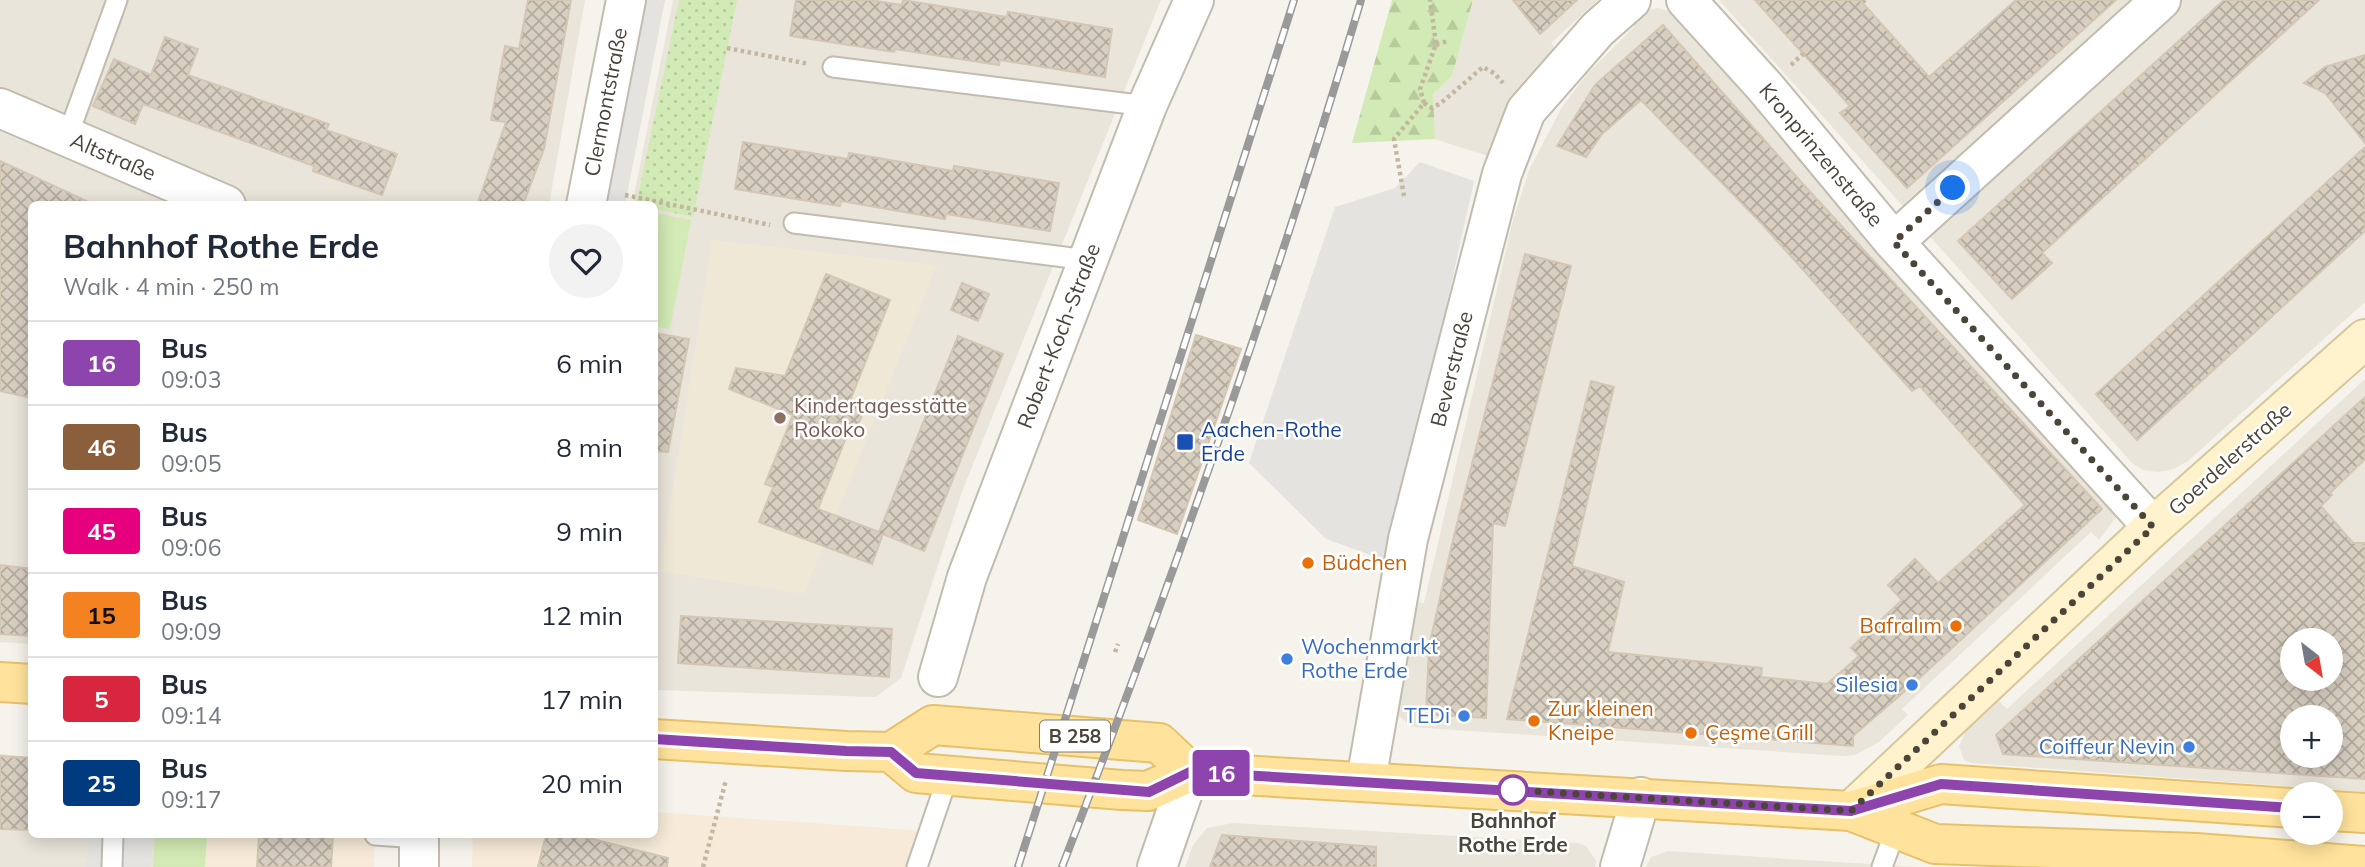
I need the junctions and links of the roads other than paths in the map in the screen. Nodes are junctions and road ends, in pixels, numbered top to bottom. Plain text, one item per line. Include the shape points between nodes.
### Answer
1 (117, 0) edge
2 (626, 0) edge
3 (1194, 0) edge
4 (1631, 0) edge
5 (1686, 0) edge
6 (2161, 0) edge
7 (833, 67) dead end
8 (1147, 106) junction
9 (0, 108) edge
10 (67, 138) junction
11 (217, 201) edge
12 (587, 201) edge
13 (794, 223) dead end
14 (1894, 242) junction
15 (1088, 260) junction
16 (2365, 339) edge
17 (2153, 527) junction
18 (938, 677) dead end
19 (0, 682) edge
20 (28, 684) edge
21 (658, 739) edge
22 (891, 752) junction
23 (1190, 772) junction
24 (948, 776) junction
25 (1366, 781) junction
26 (1641, 797) junction
27 (2280, 807) edge
28 (1851, 811) junction
29 (2343, 812) edge
30 (2365, 813) edge
31 (1896, 829) junction
32 (113, 838) edge
33 (386, 838) edge
34 (419, 847) edge
35 (1938, 856) edge
36 (2194, 860) edge
37 (2365, 866) edge
38 (112, 867) edge
39 (917, 867) edge
40 (1157, 867) edge
41 (1619, 867) edge
42 (1882, 867) edge

1 - 10 lane
2 - 12 street, Clermontstraße
3 - 8 street, Robert-Koch-Straße
4 - 25 street, Beverstraße via 1598,29 1525,111 1502,174 1408,539
5 - 14 street, Kronprinzenstraße
6 - 14 street
7 - 8 lane
8 - 15 street, Robert-Koch-Straße
9 - 10 street, Altstraße
10 - 11 street, Altstraße
13 - 15 lane
14 - 17 street, Kronprinzenstraße
15 - 18 street, Robert-Koch-Straße via 967,577
16 - 17 street, Goerdelerstraße
17 - 28 street, Goerdelerstraße
19 - 20 main road
21 - 22 main road
22 - 23 main road, B 258 via 933,725 1159,743
22 - 24 main road via 916,773
23 - 24 main road via 1149,792
23 - 25 main road
23 - 40 street
24 - 39 lane
25 - 26 main road
26 - 28 main road
26 - 41 street
27 - 28 main road via 1941,784
28 - 31 main road
29 - 30 main road
31 - 35 main road
31 - 42 lane
32 - 38 lane
33 - 34 lane
35 - 36 main road
36 - 37 main road

